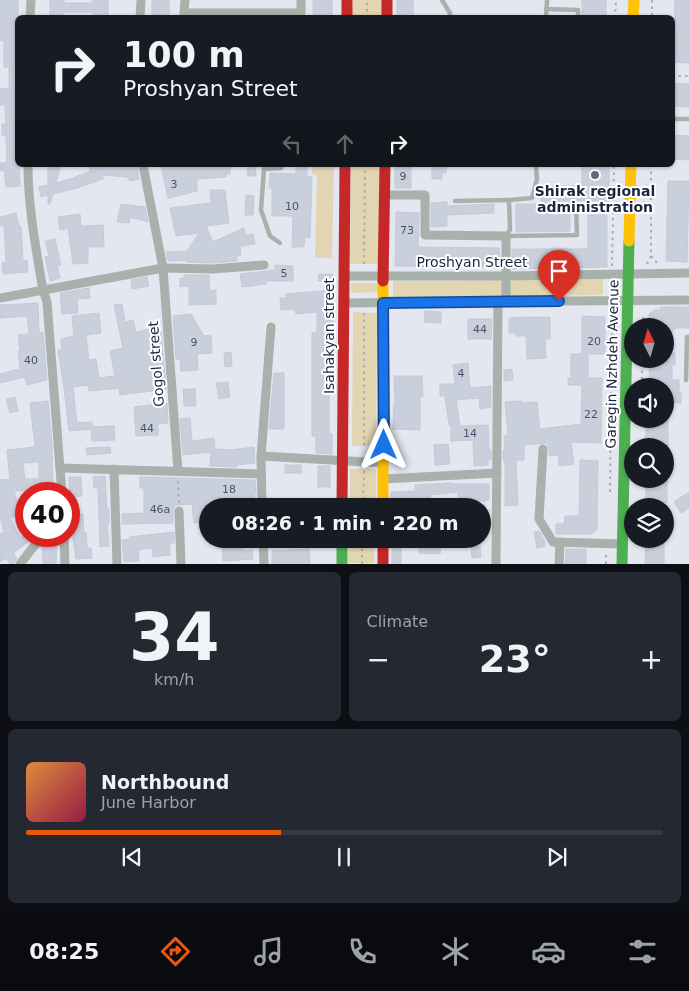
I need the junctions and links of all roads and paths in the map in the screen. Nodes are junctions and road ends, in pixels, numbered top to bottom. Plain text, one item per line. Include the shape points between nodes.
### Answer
1 (31, 0) edge
2 (141, 0) edge
3 (185, 0) edge
4 (301, 0) edge
5 (347, 0) edge
6 (367, 0) edge
7 (388, 0) edge
8 (442, 0) edge
9 (547, 0) edge
10 (616, 0) edge
11 (634, 0) edge
12 (652, 0) edge
13 (546, 9) junction
14 (30, 15) edge
15 (140, 15) edge
16 (184, 15) edge
17 (248, 15) edge
18 (302, 15) edge
19 (347, 15) edge
20 (367, 15) edge
21 (387, 15) edge
22 (450, 15) edge
23 (546, 15) edge
24 (578, 15) edge
25 (615, 15) edge
26 (633, 15) edge
27 (652, 15) edge
28 (675, 76) edge
29 (689, 76) edge
30 (675, 119) edge
31 (689, 120) edge
32 (28, 167) edge
33 (143, 167) edge
34 (281, 167) edge
35 (346, 167) edge
36 (365, 167) edge
37 (385, 167) edge
38 (536, 167) edge
39 (614, 167) edge
40 (631, 167) edge
41 (651, 167) edge
42 (385, 195) junction
43 (509, 200) junction
44 (455, 201) dead end
45 (576, 207) dead end
46 (506, 236) junction
47 (280, 243) dead end
48 (364, 264) dead end
49 (264, 266) dead end
50 (612, 266) dead end
51 (646, 266) dead end
52 (163, 268) junction
53 (689, 273) edge
54 (629, 274) junction
55 (344, 276) junction
56 (384, 276) junction
57 (506, 276) junction
58 (43, 290) junction
59 (0, 298) edge
60 (628, 300) junction
61 (689, 300) edge
62 (502, 302) junction
63 (344, 303) junction
64 (383, 303) junction
65 (364, 313) dead end
66 (643, 314) dead end
67 (612, 315) dead end
68 (643, 318) edge
69 (270, 327) dead end
70 (689, 337) edge
71 (686, 380) dead end
72 (364, 446) dead end
73 (543, 449) dead end
74 (261, 456) junction
75 (343, 460) junction
76 (384, 463) junction
77 (60, 468) junction
78 (114, 469) junction
79 (364, 469) dead end
80 (178, 471) junction
81 (261, 474) junction
82 (497, 474) junction
83 (383, 480) junction
84 (61, 482) edge
85 (262, 498) edge
86 (342, 498) edge
87 (363, 498) edge
88 (383, 498) edge
89 (610, 499) dead end
90 (179, 511) joint
91 (560, 542) junction
92 (606, 544) junction
93 (622, 544) junction
94 (33, 547) edge
95 (64, 547) edge
96 (263, 548) edge
97 (342, 548) edge
98 (362, 548) edge
99 (383, 548) edge
100 (20, 564) edge
101 (64, 564) edge
102 (117, 564) edge
103 (181, 564) edge
104 (264, 564) edge
105 (342, 564) edge
106 (362, 564) edge
107 (383, 564) edge
108 (496, 564) edge
109 (559, 564) edge
110 (606, 564) edge
111 (622, 564) edge

1 - 14 street
2 - 15 street
3 - 16 street
4 - 18 street
5 - 19 main road
6 - 20 path
7 - 21 main road
8 - 22 lane
9 - 13 lane
10 - 25 path
11 - 26 main road
12 - 27 path
13 - 23 lane
13 - 24 lane via 578,10
16 - 17 street
17 - 18 street
28 - 29 path
30 - 31 lane
32 - 58 street via 30,215
33 - 52 street, Gogol street
34 - 47 lane via 264,169 261,210 270,236
35 - 55 main road, Isahakyan street
36 - 48 path
37 - 42 main road
38 - 43 lane via 532,198
39 - 50 path
40 - 54 main road, Garegin Nzhdeh Avenue
41 - 51 path via 651,256
42 - 46 street via 425,195 425,235
42 - 56 main road
43 - 44 lane
43 - 46 lane via 510,230
45 - 46 lane via 577,235
46 - 57 street
49 - 52 street
52 - 58 street
52 - 80 street, Gogol street
53 - 54 street, Proshyan Street
54 - 57 street, Proshyan Street
54 - 60 main road, Garegin Nzhdeh Avenue
55 - 56 street, Proshyan Street
55 - 63 main road, Isahakyan street
56 - 57 street, Proshyan Street
56 - 64 main road
57 - 62 street
58 - 59 street
58 - 77 street via 47,302
60 - 61 street
60 - 62 street
60 - 93 main road, Garegin Nzhdeh Avenue
62 - 64 street
62 - 82 street
63 - 64 street
63 - 75 main road, Isahakyan street
64 - 76 main road
65 - 72 path
66 - 68 path
67 - 89 path
69 - 74 street
70 - 71 lane
73 - 91 street via 539,519 553,542
74 - 75 street
74 - 81 street
75 - 76 street
75 - 86 main road, Isahakyan street
76 - 83 main road
77 - 78 street
77 - 84 street
78 - 80 street
78 - 102 street
79 - 87 path
80 - 81 street
80 - 90 path
81 - 85 street
82 - 83 street
82 - 108 street
83 - 88 main road
90 - 103 street
91 - 92 street
91 - 109 street
92 - 93 street
92 - 110 path
93 - 111 main road, Garegin Nzhdeh Avenue
94 - 100 street
95 - 101 street
96 - 104 street
97 - 105 main road
98 - 106 path
99 - 107 main road

